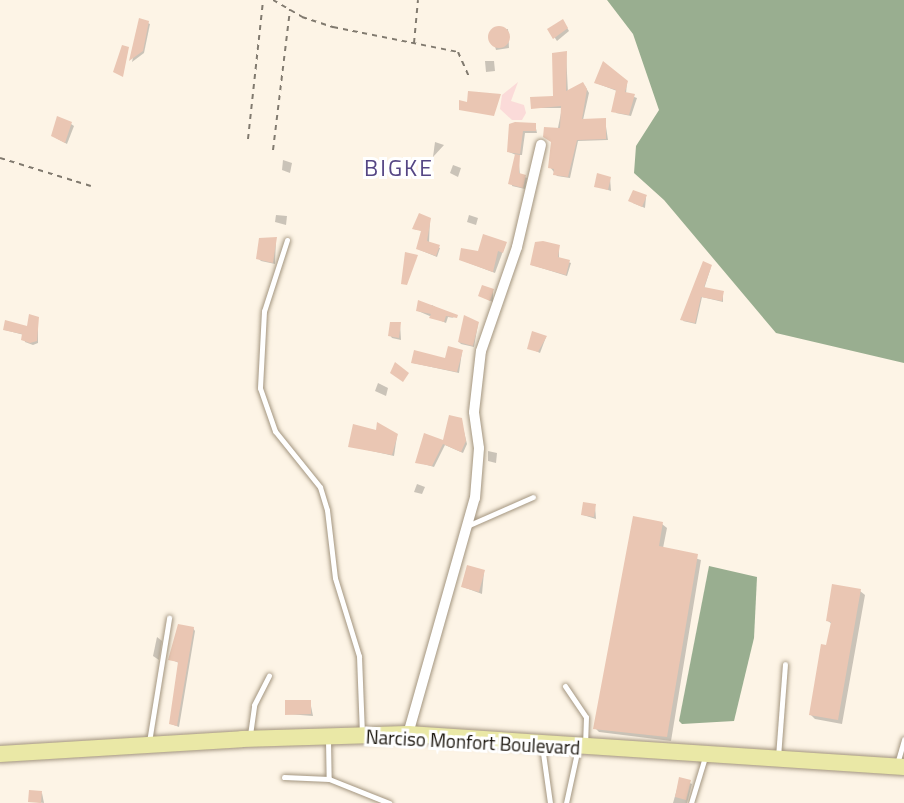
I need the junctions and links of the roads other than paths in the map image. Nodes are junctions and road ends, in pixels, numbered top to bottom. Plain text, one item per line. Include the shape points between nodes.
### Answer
1 (541, 145) dead end
2 (287, 240) dead end
3 (533, 497) dead end
4 (467, 526) junction
5 (169, 618) dead end
6 (785, 664) dead end
7 (269, 676) dead end
8 (565, 686) dead end
9 (362, 734) junction
10 (408, 734) junction
11 (328, 736) junction
12 (249, 738) junction
13 (904, 739) edge
14 (148, 745) junction
15 (542, 747) junction
16 (581, 748) junction
17 (0, 754) edge
18 (706, 754) junction
19 (778, 757) junction
20 (900, 767) edge
21 (284, 777) dead end
22 (329, 779) junction
23 (389, 803) edge
24 (550, 803) edge
25 (566, 803) edge
26 (691, 803) edge

1 - 4 street via 535,186 475,375 479,448
2 - 9 lane via 264,311 260,388 275,431 320,487 327,510 335,578 359,656
3 - 4 lane
4 - 10 street
5 - 14 lane
6 - 19 lane
7 - 12 lane via 254,705
8 - 16 lane via 586,717
9 - 10 main road, Narciso Monfort Boulevard
9 - 11 main road, Narciso Monfort Boulevard
10 - 15 main road, Narciso Monfort Boulevard
11 - 12 main road, Narciso Monfort Boulevard
11 - 22 lane
12 - 14 main road, Narciso Monfort Boulevard
13 - 20 lane
14 - 17 main road, Narciso Monfort Boulevard
15 - 16 main road, Narciso Monfort Boulevard
15 - 24 lane
16 - 18 main road, Narciso Monfort Boulevard
16 - 25 lane
18 - 19 main road, Narciso Monfort Boulevard
18 - 26 lane
19 - 20 main road, Narciso Monfort Boulevard
21 - 22 lane
22 - 23 lane

